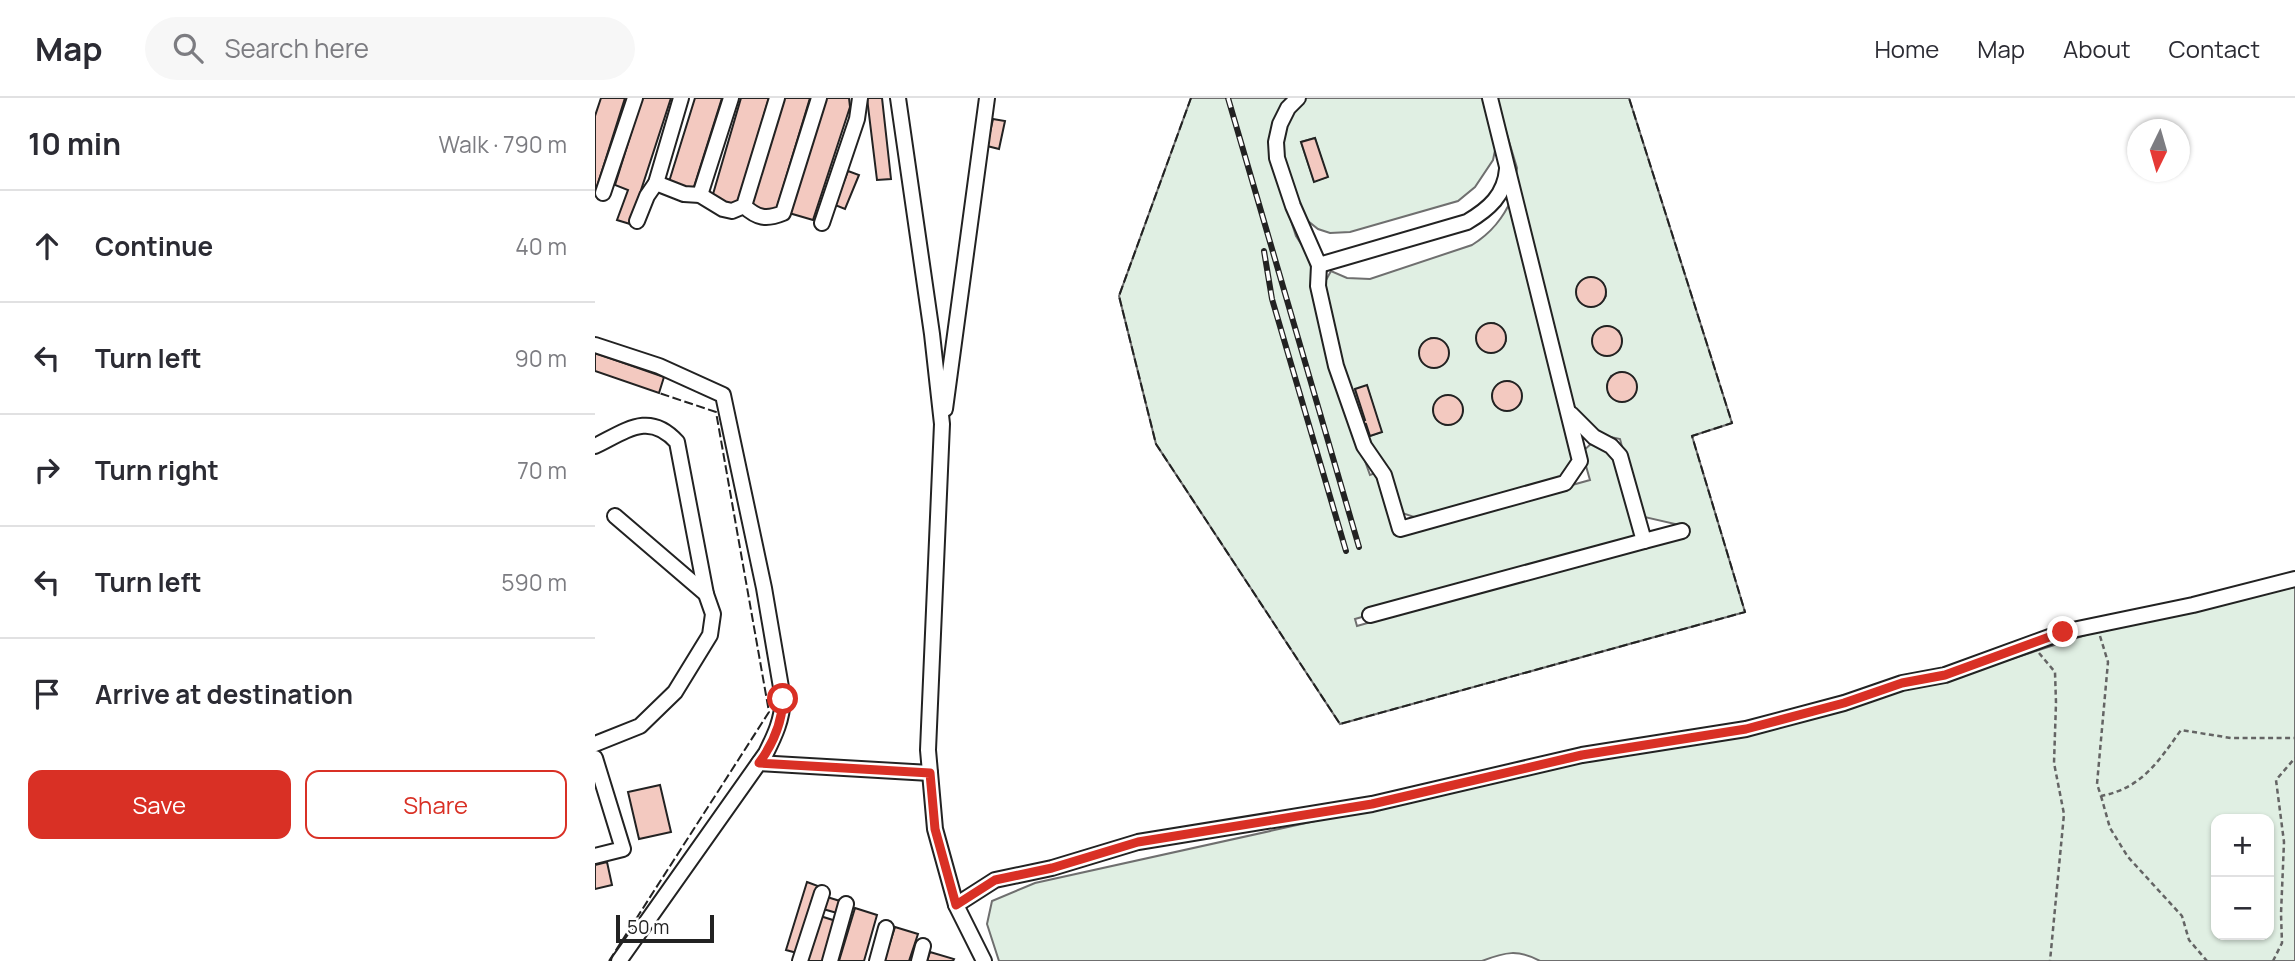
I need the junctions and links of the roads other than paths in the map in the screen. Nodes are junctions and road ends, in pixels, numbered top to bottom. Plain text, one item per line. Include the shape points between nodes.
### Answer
1 (635, 98) edge
2 (681, 98) edge
3 (731, 98) edge
4 (776, 98) edge
5 (819, 98) edge
6 (860, 98) edge
7 (898, 98) edge
8 (987, 98) edge
9 (1298, 98) edge
10 (1490, 98) edge
11 (1507, 164) junction
12 (656, 183) junction
13 (603, 193) dead end
14 (700, 195) junction
15 (744, 206) junction
16 (637, 220) dead end
17 (822, 223) dead end
18 (1319, 265) junction
19 (595, 345) edge
20 (1570, 413) junction
21 (942, 424) junction
22 (1594, 437) junction
23 (595, 446) edge
24 (1579, 452) junction
25 (615, 516) dead end
26 (1682, 531) dead end
27 (1644, 541) junction
28 (2295, 579) edge
29 (706, 594) junction
30 (1370, 615) dead end
31 (595, 744) edge
32 (595, 758) edge
33 (759, 763) junction
34 (930, 773) junction
35 (595, 856) edge
36 (822, 893) dead end
37 (846, 904) dead end
38 (956, 905) junction
39 (816, 912) junction
40 (842, 919) junction
41 (886, 928) dead end
42 (923, 946) dead end
43 (619, 961) edge
44 (800, 961) edge
45 (830, 961) edge
46 (877, 961) edge
47 (919, 961) edge
48 (984, 961) edge

1 - 13 street
2 - 12 street
3 - 14 street
4 - 15 street
5 - 15 street via 783,213 762,218
6 - 17 street
7 - 21 street
8 - 21 street
9 - 18 street via 1280,124 1276,153
10 - 11 street
11 - 18 street via 1506,181 1497,199 1467,222
11 - 20 street
12 - 14 street
12 - 16 street
14 - 15 street via 723,209
18 - 24 street via 1318,286 1336,366 1364,446 1384,475 1400,529 1565,483 1580,461
19 - 33 street via 659,366 723,396 783,699 777,731
20 - 22 street
20 - 24 street
21 - 34 street
22 - 24 street
22 - 27 street via 1620,456
23 - 29 street via 644,424 663,428 677,442
25 - 29 street
26 - 27 street
27 - 30 street
28 - 38 street via 2063,632 1945,675 1902,683 1746,729 1582,755 1372,804 1138,842 995,880
29 - 31 street via 713,614 710,635 675,692 640,726
32 - 35 street via 623,849
33 - 34 street
33 - 43 street
34 - 38 street via 935,829
36 - 39 street
37 - 40 street
38 - 48 street
39 - 40 street
39 - 44 street
40 - 45 street
41 - 46 street
42 - 47 street

